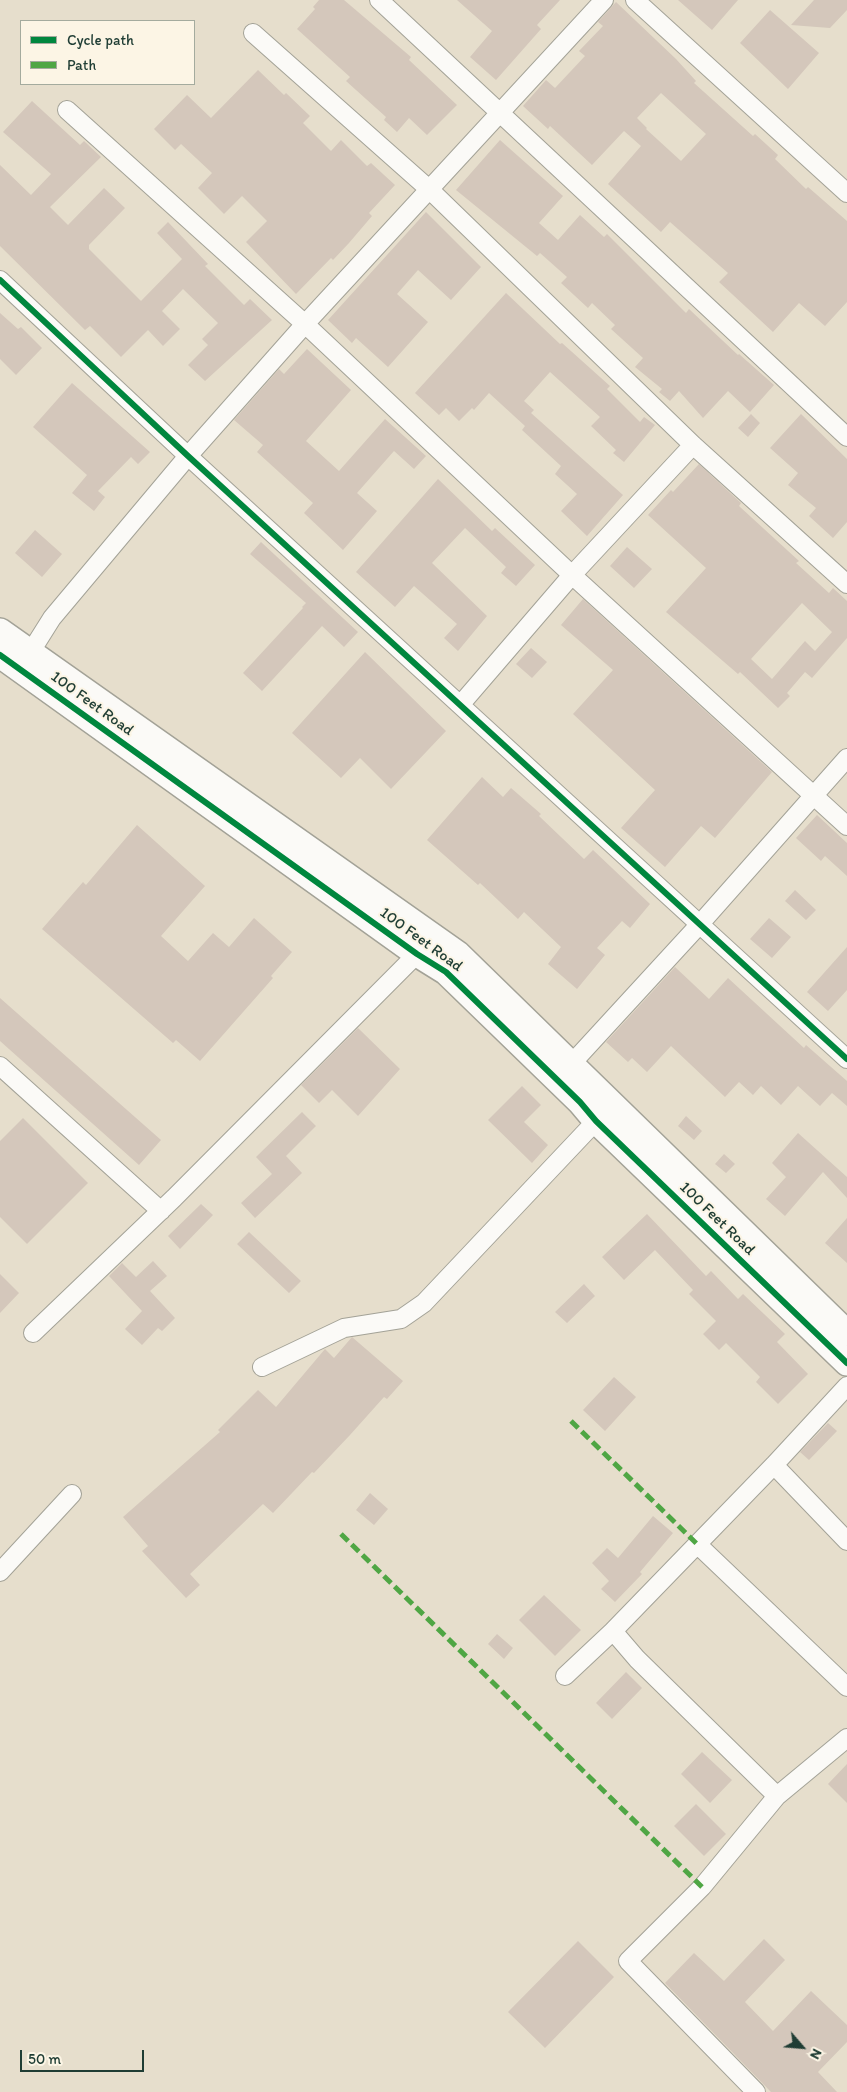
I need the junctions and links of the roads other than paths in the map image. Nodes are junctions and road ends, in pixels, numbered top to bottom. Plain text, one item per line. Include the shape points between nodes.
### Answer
1 (379, 0) edge
2 (604, 0) edge
3 (635, 0) edge
4 (253, 33) dead end
5 (67, 110) dead end
6 (501, 113) junction
7 (430, 190) junction
8 (847, 193) edge
9 (0, 280) edge
10 (305, 324) junction
11 (847, 436) edge
12 (693, 445) junction
13 (188, 456) junction
14 (572, 575) junction
15 (847, 584) edge
16 (0, 631) edge
17 (30, 653) junction
18 (0, 655) edge
19 (461, 704) junction
20 (847, 758) edge
21 (813, 797) junction
22 (847, 826) edge
23 (699, 925) junction
24 (417, 954) junction
25 (847, 1059) edge
26 (0, 1066) edge
27 (564, 1073) junction
28 (596, 1121) junction
29 (160, 1211) junction
30 (33, 1333) dead end
31 (847, 1334) edge
32 (847, 1363) edge
33 (262, 1367) dead end
34 (847, 1386) edge
35 (774, 1466) junction
36 (72, 1494) dead end
37 (846, 1538) edge
38 (697, 1544) junction
39 (0, 1572) edge
40 (613, 1631) junction
41 (565, 1676) dead end
42 (847, 1687) edge
43 (847, 1738) edge
44 (777, 1796) junction
45 (756, 2092) edge

1 - 6 street
2 - 6 street
3 - 8 street
4 - 7 street
5 - 10 street
6 - 7 street
6 - 11 street
7 - 10 street
7 - 12 street
9 - 13 street
10 - 13 street
10 - 14 street
12 - 14 street
12 - 15 street
13 - 17 street via 52,618
13 - 19 street
14 - 19 street
14 - 21 street
16 - 17 street, 100 Feet Road
17 - 27 street, 100 Feet Road via 458,954
18 - 24 street, 100 Feet Road
19 - 23 street
20 - 21 street
21 - 22 street
21 - 23 street
23 - 25 street
23 - 27 street
24 - 27 street, 100 Feet Road via 446,972
24 - 29 street
26 - 29 street
27 - 28 street, 100 Feet Road
27 - 31 street, 100 Feet Road
28 - 32 street, 100 Feet Road
28 - 33 street via 424,1303 401,1319 344,1328
29 - 30 street
34 - 35 street
35 - 37 street
35 - 38 street
36 - 39 street
38 - 40 street
38 - 42 street
40 - 41 street
40 - 44 street via 637,1659
43 - 44 street
44 - 45 street via 702,1887 628,1960

